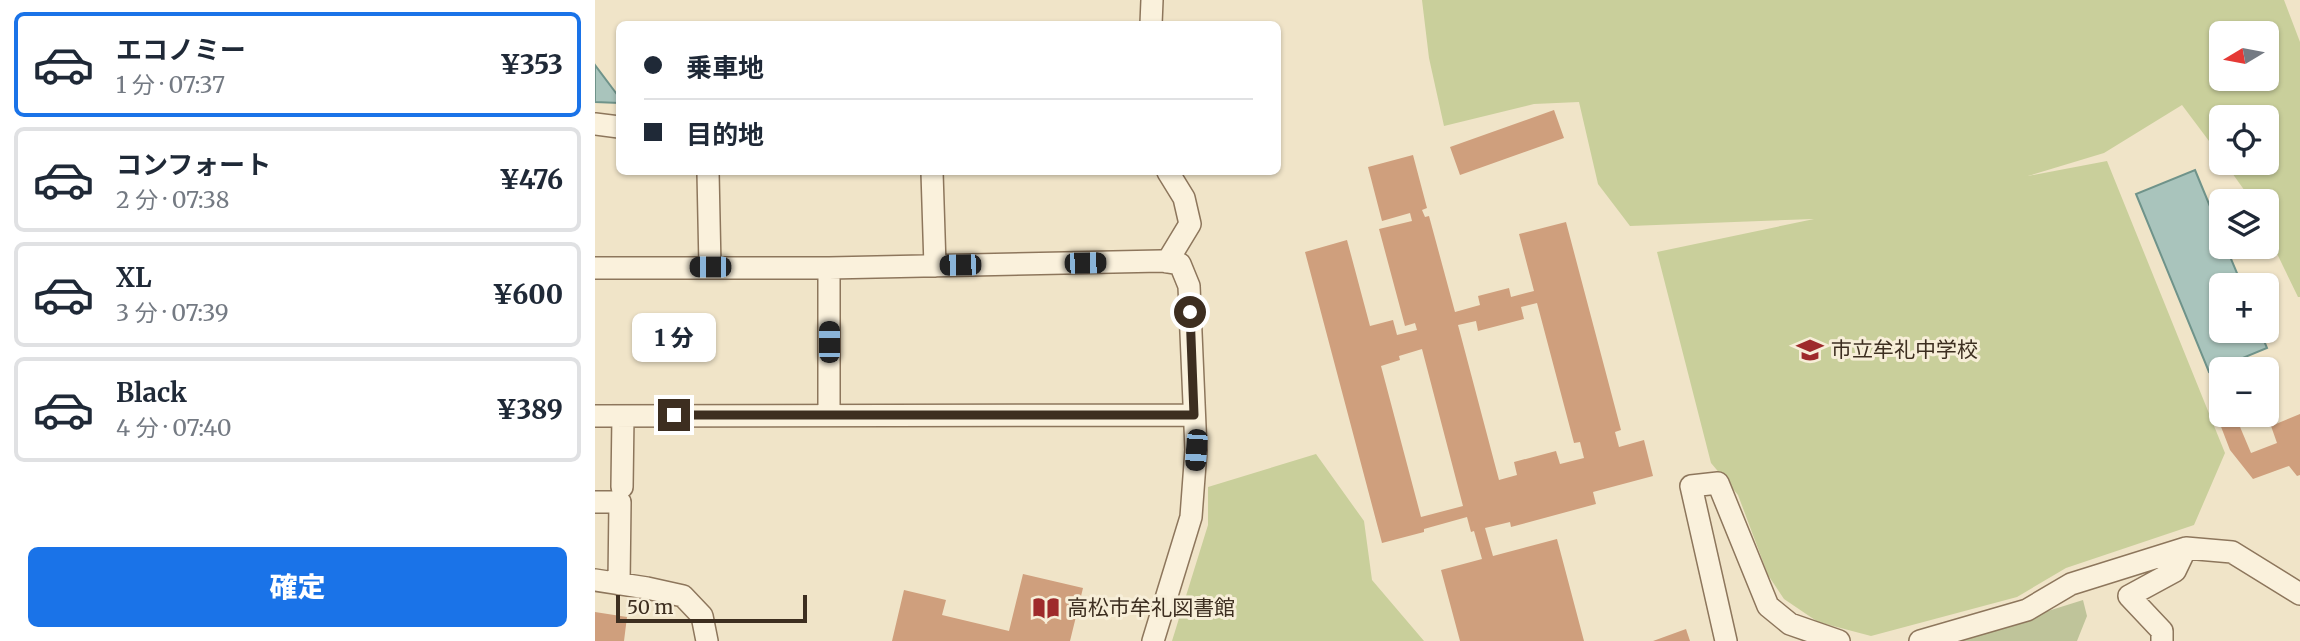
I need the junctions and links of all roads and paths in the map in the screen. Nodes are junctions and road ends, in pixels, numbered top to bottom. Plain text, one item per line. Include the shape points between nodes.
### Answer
1 (1152, 0) edge
2 (1151, 21) edge
3 (595, 124) edge
4 (616, 127) edge
5 (708, 175) edge
6 (932, 175) edge
7 (1170, 175) edge
8 (1167, 262) junction
9 (935, 266) junction
10 (710, 267) junction
11 (595, 268) edge
12 (829, 268) junction
13 (829, 415) junction
14 (1194, 415) junction
15 (595, 416) edge
16 (622, 416) junction
17 (622, 487) dead end
18 (595, 502) edge
19 (2186, 548) junction
20 (595, 580) edge
21 (619, 584) junction
22 (2300, 594) edge
23 (707, 641) edge
24 (1153, 641) edge
25 (1726, 641) edge
26 (1839, 641) edge
27 (1920, 641) edge
28 (2162, 641) edge

1 - 2 street
3 - 4 street
5 - 10 street
6 - 9 street
7 - 8 street via 1184,198 1190,224
8 - 9 street
8 - 14 street via 1180,264 1189,286
9 - 12 street
10 - 11 street
10 - 12 street
12 - 13 street
13 - 14 street
13 - 16 street
14 - 24 street via 1191,517
15 - 16 street
16 - 17 street
18 - 21 street via 620,502
19 - 22 street via 2232,552
19 - 27 street via 2071,584 2027,610
19 - 28 street via 2175,571 2129,596 2162,631
20 - 21 street
21 - 23 street via 683,596 702,616
25 - 26 street via 1691,486 1717,483 1768,606 1790,624

